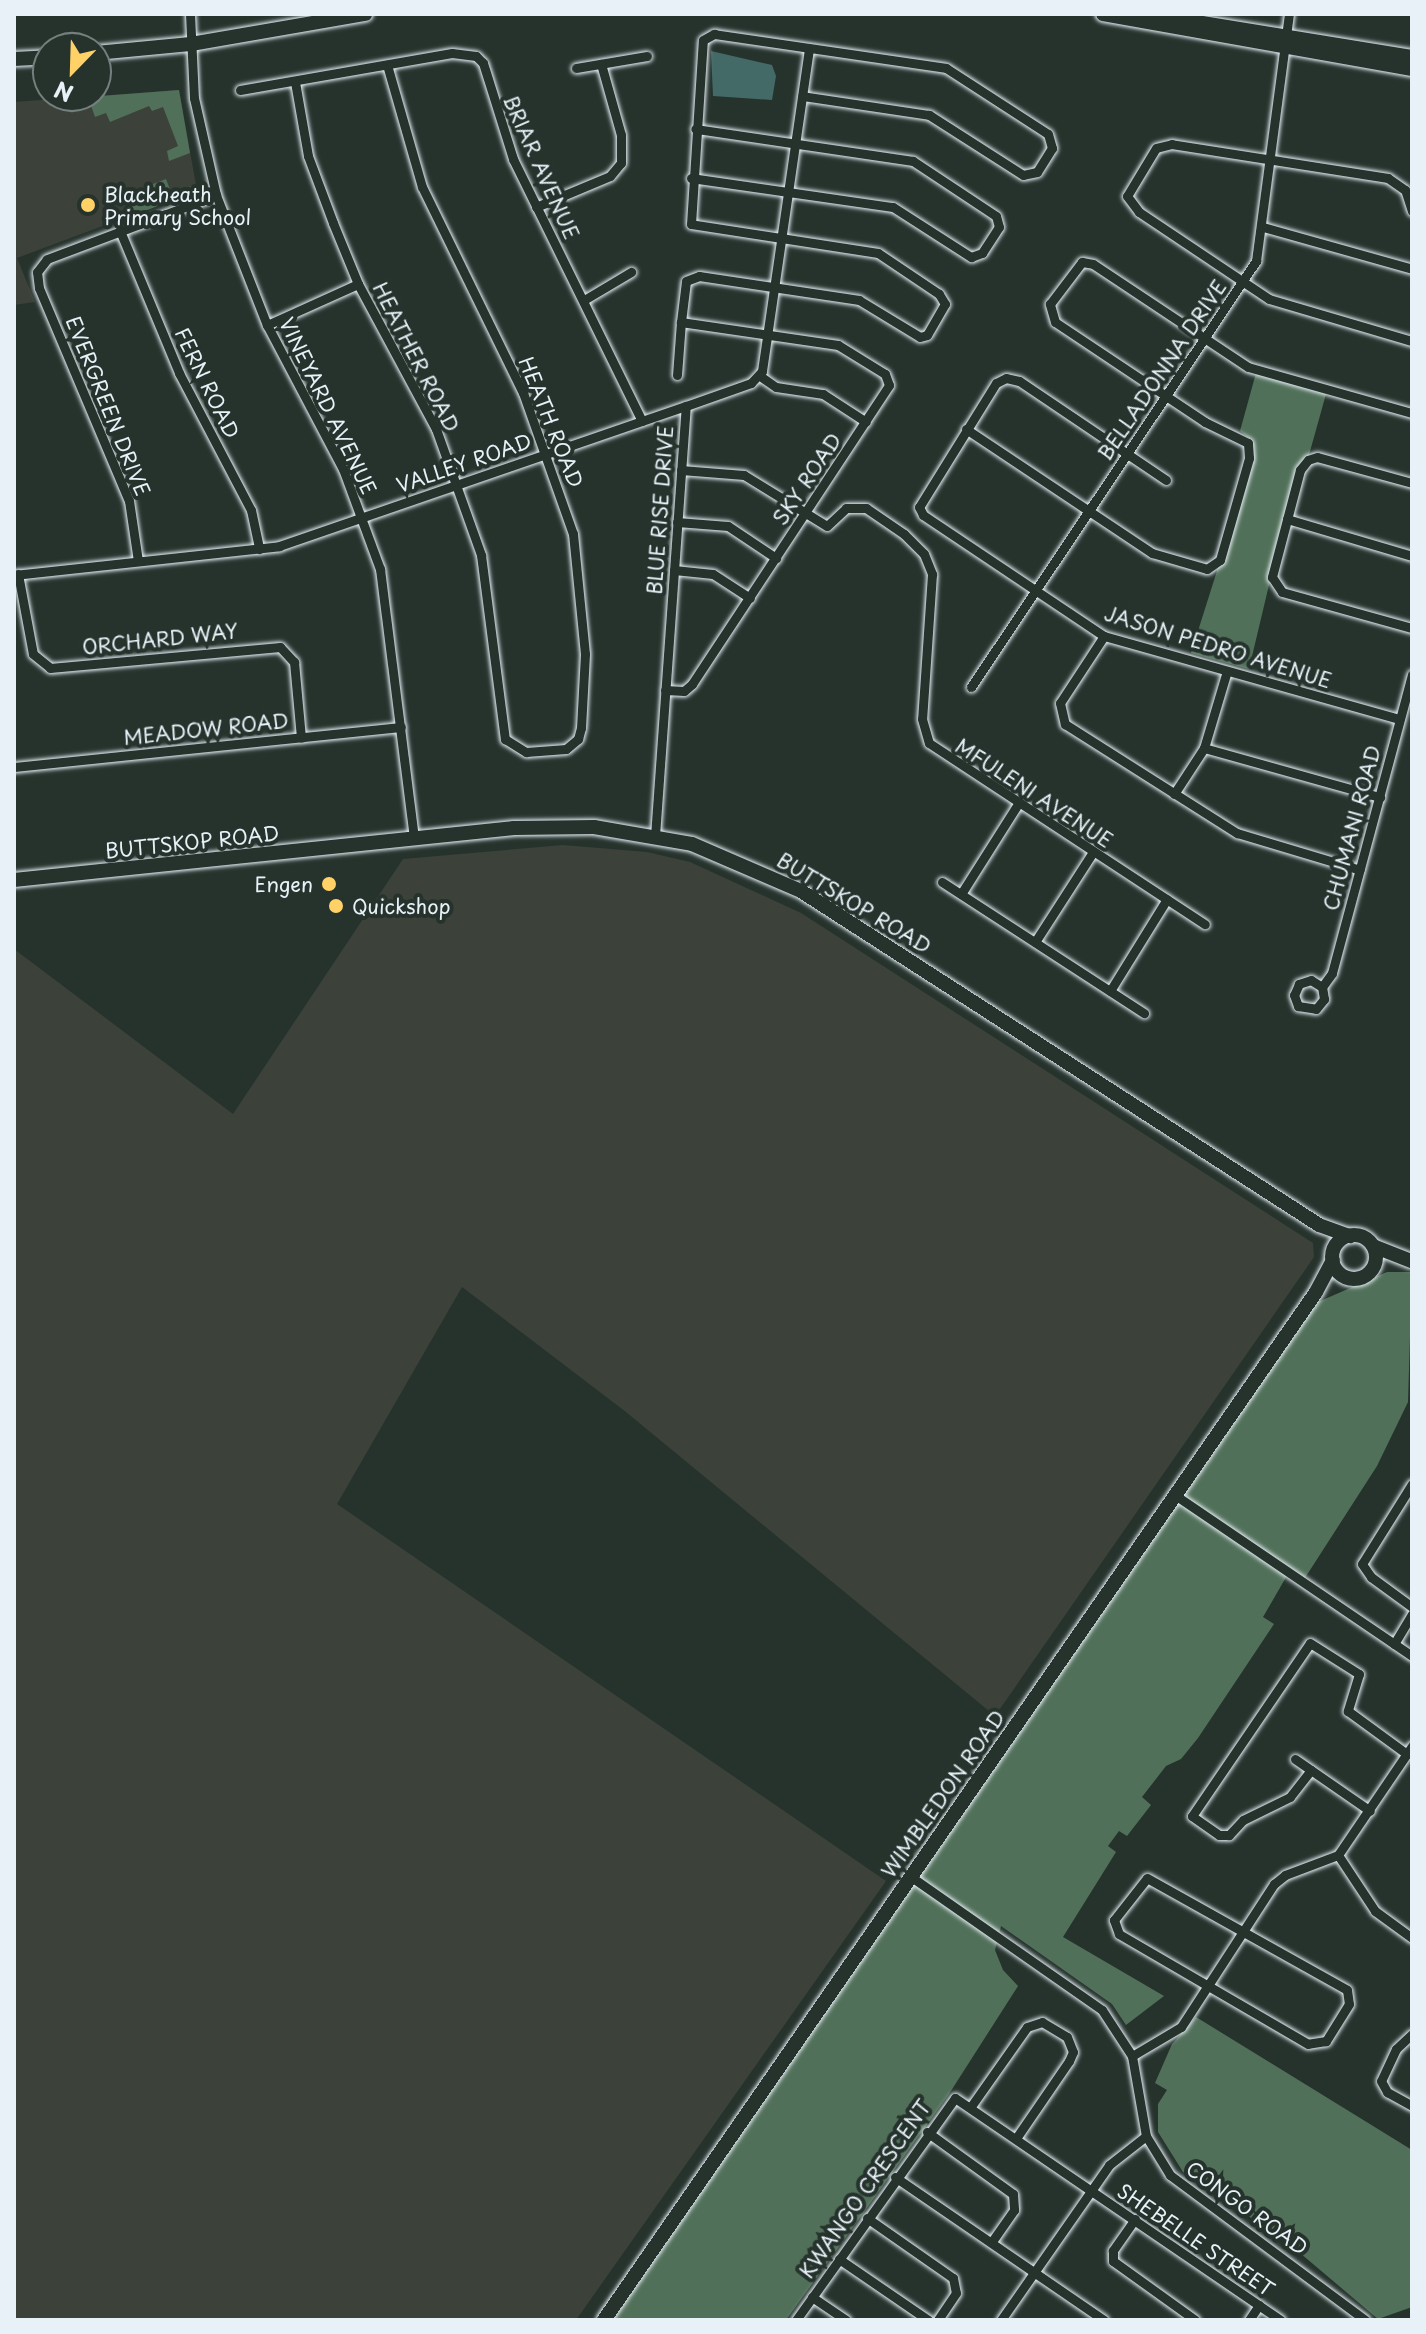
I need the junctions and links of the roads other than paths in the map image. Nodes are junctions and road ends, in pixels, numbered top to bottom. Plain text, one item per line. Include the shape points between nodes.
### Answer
1 (190, 14) edge
2 (365, 14) edge
3 (1103, 14) edge
4 (1147, 14) edge
5 (1289, 14) edge
6 (1285, 42) junction
7 (191, 44) junction
8 (809, 48) junction
9 (1364, 48) junction
10 (1412, 49) edge
11 (112, 51) edge
12 (647, 56) dead end
13 (1412, 57) edge
14 (601, 64) junction
15 (387, 65) junction
16 (576, 68) dead end
17 (1412, 69) edge
18 (295, 82) junction
19 (240, 90) dead end
20 (802, 96) junction
21 (695, 129) junction
22 (795, 144) junction
23 (1272, 159) junction
24 (691, 178) junction
25 (788, 192) junction
26 (216, 195) junction
27 (536, 207) junction
28 (1412, 211) edge
29 (1263, 227) junction
30 (120, 231) junction
31 (781, 239) junction
32 (1412, 269) edge
33 (631, 272) dead end
34 (1244, 281) junction
35 (358, 284) junction
36 (774, 287) junction
37 (584, 300) junction
38 (681, 322) junction
39 (267, 325) junction
40 (767, 335) junction
41 (1205, 339) junction
42 (1412, 341) edge
43 (677, 375) dead end
44 (760, 376) junction
45 (1166, 396) junction
46 (686, 406) junction
47 (1412, 413) edge
48 (642, 421) junction
49 (866, 422) junction
50 (966, 429) junction
51 (546, 453) junction
52 (1127, 454) junction
53 (681, 470) junction
54 (1166, 480) dead end
55 (1412, 483) edge
56 (456, 485) junction
57 (1088, 511) junction
58 (805, 514) junction
59 (362, 517) junction
60 (1287, 519) junction
61 (677, 522) junction
62 (259, 549) junction
63 (1412, 556) edge
64 (776, 558) junction
65 (138, 561) junction
66 (674, 570) junction
67 (16, 574) edge
68 (1035, 589) junction
69 (750, 598) junction
70 (1412, 628) edge
71 (1104, 636) junction
72 (1227, 671) junction
73 (1412, 675) edge
74 (971, 687) dead end
75 (665, 690) junction
76 (1400, 719) junction
77 (401, 727) junction
78 (301, 738) junction
79 (508, 745) joint
80 (1204, 748) junction
81 (14, 767) edge
82 (1174, 794) junction
83 (1380, 797) junction
84 (1018, 804) junction
85 (655, 836) junction
86 (414, 838) junction
87 (1093, 852) junction
88 (1360, 870) junction
89 (14, 880) edge
90 (942, 882) dead end
91 (961, 894) junction
92 (1167, 899) junction
93 (1205, 924) dead end
94 (1035, 942) junction
95 (1322, 987) dead end
96 (1110, 991) junction
97 (1144, 1013) dead end
98 (1319, 1225) junction
99 (1350, 1236) junction
100 (1373, 1246) junction
101 (1333, 1255) junction
102 (1412, 1261) edge
103 (1373, 1269) junction
104 (1351, 1279) junction
105 (1316, 1292) junction
106 (1412, 1484) edge
107 (1175, 1495) junction
108 (1408, 1504) edge
109 (1412, 1607) edge
110 (1412, 1614) edge
111 (1394, 1644) junction
112 (1412, 1656) edge
113 (1410, 1750) edge
114 (1295, 1759) dead end
115 (1311, 1770) junction
116 (1370, 1811) junction
117 (1338, 1855) junction
118 (910, 1876) junction
119 (1244, 1931) junction
120 (1412, 1938) edge
121 (1209, 1987) junction
122 (1412, 2034) edge
123 (1132, 2056) junction
124 (972, 2105) junction
125 (1412, 2106) edge
126 (927, 2132) junction
127 (1146, 2136) junction
128 (1017, 2137) junction
129 (895, 2177) junction
130 (1091, 2190) junction
131 (867, 2218) junction
132 (1135, 2219) junction
133 (992, 2241) junction
134 (839, 2259) junction
135 (1035, 2271) junction
136 (812, 2297) junction
137 (1259, 2305) junction
138 (604, 2320) edge
139 (796, 2320) edge
140 (846, 2320) edge
141 (928, 2320) edge
142 (938, 2320) edge
143 (1001, 2320) edge
144 (1104, 2320) edge
145 (1195, 2320) edge
146 (1249, 2320) edge
147 (1281, 2320) edge
148 (1365, 2320) edge

1 - 7 street, VINEYARD AVENUE
2 - 7 street
3 - 6 street
4 - 6 street
5 - 6 street, BELLADONNA DRIVE
6 - 9 street
6 - 17 street
6 - 23 street, BELLADONNA DRIVE
7 - 11 street
7 - 26 street, VINEYARD AVENUE via 194,98
8 - 20 street
8 - 20 street via 950,70 1048,134 1052,148 1037,172 1023,175 929,115
8 - 21 street via 705,37
9 - 10 street
9 - 13 street
12 - 14 street
14 - 16 street
14 - 27 street via 621,135 621,163 610,176
15 - 18 street, BRIAR AVENUE
15 - 27 street, BRIAR AVENUE via 452,53 476,56
15 - 51 street, HEATH ROAD via 422,187 523,393
18 - 19 street, BRIAR AVENUE
18 - 35 street, HEATHER ROAD via 308,156
20 - 22 street
21 - 22 street
21 - 24 street
22 - 25 street
22 - 25 street via 913,161 996,216 999,227 982,253 971,257 893,207
23 - 28 street via 1394,180 1405,190
23 - 29 street, BELLADONNA DRIVE
23 - 34 street via 1163,144 1128,190 1129,203 1139,212
24 - 25 street
24 - 31 street via 689,218 694,225
25 - 31 street
26 - 30 street
26 - 39 street, VINEYARD AVENUE
27 - 37 street, BRIAR AVENUE
29 - 32 street
29 - 34 street, BELLADONNA DRIVE via 1256,261
30 - 62 street, FERN ROAD via 179,373 251,510
30 - 65 street, EVERGREEN DRIVE via 47,259 39,267 39,288 129,501
31 - 36 street
31 - 36 street via 878,253 941,295 945,304 927,335 917,337 859,300
33 - 37 street
34 - 41 street, BELLADONNA DRIVE
34 - 42 street via 1287,306
35 - 39 street
35 - 56 street, HEATHER ROAD via 436,429
36 - 38 street via 691,277 684,287
36 - 40 street
37 - 48 street, BRIAR AVENUE
38 - 40 street
38 - 43 street
39 - 59 street, VINEYARD AVENUE via 331,444
40 - 44 street
40 - 49 street, SKY ROAD via 838,345 885,374 889,388
41 - 45 street, BELLADONNA DRIVE
41 - 45 street via 1093,264 1082,262 1071,270 1050,304 1055,322
41 - 47 street via 1248,367
44 - 46 street, BLUE RISE DRIVE
44 - 49 street via 776,387 823,394
45 - 52 street, BELLADONNA DRIVE
45 - 57 street via 1248,443 1249,458 1220,560 1207,569 1152,553
46 - 48 street, VALLEY ROAD
46 - 53 street, BLUE RISE DRIVE
48 - 51 street, VALLEY ROAD
49 - 58 street, SKY ROAD
50 - 52 street via 996,383 1013,378
50 - 57 street
50 - 68 street, JASON PEDRO AVENUE via 919,507 923,515
51 - 56 street, VALLEY ROAD
51 - 79 street, HEATH ROAD via 573,534 583,600 581,728 566,749 526,752
52 - 54 street
52 - 57 street, BELLADONNA DRIVE
53 - 58 street via 744,475
53 - 61 street, BLUE RISE DRIVE
55 - 60 street via 1313,457 1300,470
56 - 59 street, VALLEY ROAD
56 - 79 street, HEATHER ROAD via 481,555
57 - 68 street, BELLADONNA DRIVE
58 - 64 street, SKY ROAD
58 - 84 street, MFULENI AVENUE via 827,526 846,508 866,508 924,554 932,589 924,733 939,754
59 - 62 street, VALLEY ROAD
59 - 77 street, VINEYARD AVENUE via 385,592
60 - 63 street
60 - 70 street via 1272,570 1278,589
61 - 64 street via 728,526
61 - 66 street, BLUE RISE DRIVE
62 - 65 street, VALLEY ROAD
64 - 69 street, SKY ROAD
65 - 67 street, VALLEY ROAD
66 - 69 street via 713,574
66 - 75 street, BLUE RISE DRIVE
67 - 78 street, ORCHARD WAY via 33,654 50,668 280,647 294,662
68 - 71 street, JASON PEDRO AVENUE
68 - 74 street, BELLADONNA DRIVE
69 - 75 street, SKY ROAD via 690,688
71 - 72 street, JASON PEDRO AVENUE
71 - 82 street via 1060,703 1061,719
72 - 76 street, JASON PEDRO AVENUE
72 - 80 street
73 - 76 street, CHUMANI ROAD
75 - 85 street, BLUE RISE DRIVE
76 - 83 street, CHUMANI ROAD
77 - 78 street, MEADOW ROAD
77 - 86 street, VINEYARD AVENUE
78 - 81 street, MEADOW ROAD
80 - 82 street
80 - 83 street
82 - 88 street via 1248,839
83 - 88 street, CHUMANI ROAD
84 - 87 street, MFULENI AVENUE
84 - 91 street
85 - 86 street, BUTTSKOP ROAD via 550,826
85 - 98 street, BUTTSKOP ROAD via 718,852 801,891
86 - 89 street, BUTTSKOP ROAD
87 - 92 street, MFULENI AVENUE
87 - 94 street
88 - 95 street, CHUMANI ROAD via 1332,973
90 - 91 street
91 - 94 street
92 - 93 street, MFULENI AVENUE
92 - 96 street
94 - 96 street
96 - 97 street
98 - 99 street, BUTTSKOP ROAD
98 - 101 street, BUTTSKOP ROAD
99 - 100 street
99 - 101 street
100 - 102 street
100 - 103 street
101 - 104 street via 1339,1272
101 - 105 street, WIMBLEDON ROAD
102 - 103 street
103 - 104 street
104 - 105 street
105 - 107 street, WIMBLEDON ROAD
106 - 108 street
107 - 111 street
107 - 118 street, WIMBLEDON ROAD
108 - 109 street via 1362,1564
110 - 111 street
111 - 112 street
113 - 115 street via 1348,1711 1359,1674 1310,1643 1192,1816 1219,1835 1229,1835 1243,1820 1290,1797
113 - 116 street
114 - 115 street
115 - 116 street
116 - 117 street
117 - 119 street via 1285,1875
117 - 120 street via 1375,1911
118 - 123 street, CONGO ROAD via 1102,2010
118 - 138 street, WIMBLEDON ROAD
119 - 121 street
119 - 121 street via 1152,1878 1141,1880 1118,1913 1113,1925 1119,1934
119 - 121 street via 1347,1990 1346,2009 1326,2041 1315,2046
121 - 123 street via 1173,2035
122 - 125 street via 1396,2049 1381,2081 1387,2092
123 - 127 street, CONGO ROAD
124 - 126 street, KWANGO CRESCENT via 955,2098 948,2101
124 - 128 street
124 - 128 street via 1027,2027 1042,2022 1067,2037 1073,2052 1069,2061
126 - 129 street, KWANGO CRESCENT
126 - 133 street via 1013,2194 1014,2210
127 - 130 street via 1116,2157
127 - 148 street, CONGO ROAD via 1181,2186
128 - 130 street
129 - 131 street, KWANGO CRESCENT
129 - 133 street
130 - 132 street, SHEBELLE STREET
130 - 135 street
131 - 134 street, KWANGO CRESCENT
131 - 142 street via 953,2278 956,2293
132 - 137 street, SHEBELLE STREET
132 - 145 street via 1113,2251 1114,2264
133 - 135 street
134 - 136 street, KWANGO CRESCENT
134 - 141 street
135 - 143 street
135 - 144 street
136 - 139 street, KWANGO CRESCENT
136 - 140 street
137 - 146 street
137 - 147 street, SHEBELLE STREET

